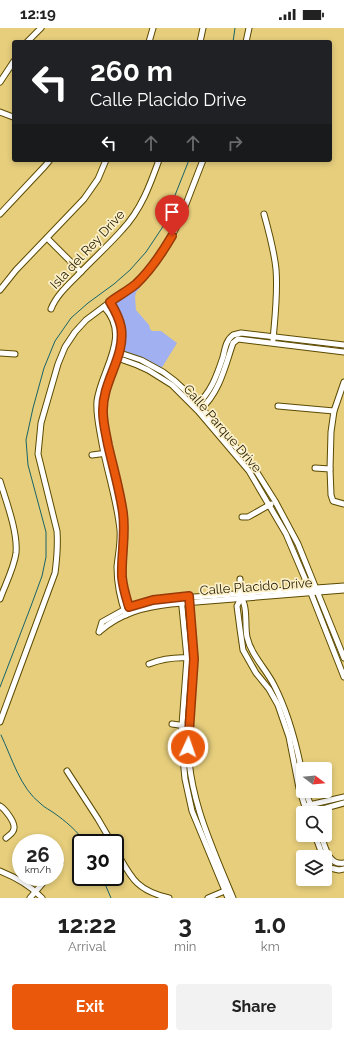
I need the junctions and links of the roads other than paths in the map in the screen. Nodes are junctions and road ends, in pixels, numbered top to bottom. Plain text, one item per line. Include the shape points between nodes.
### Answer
1 (41, 28) edge
2 (153, 28) edge
3 (203, 28) edge
4 (249, 28) edge
5 (30, 40) edge
6 (150, 40) edge
7 (200, 40) edge
8 (246, 40) edge
9 (12, 64) edge
10 (0, 82) edge
11 (0, 112) edge
12 (12, 116) edge
13 (48, 162) edge
14 (105, 162) edge
15 (158, 162) edge
16 (201, 162) edge
17 (0, 214) edge
18 (264, 214) dead end
19 (47, 238) junction
20 (81, 272) junction
21 (0, 290) edge
22 (110, 302) junction
23 (104, 307) junction
24 (51, 309) dead end
25 (233, 335) junction
26 (236, 340) junction
27 (273, 340) junction
28 (311, 344) junction
29 (344, 345) edge
30 (0, 352) edge
31 (344, 352) edge
32 (15, 354) dead end
33 (115, 355) junction
34 (219, 375) junction
35 (107, 378) junction
36 (344, 382) edge
37 (278, 406) dead end
38 (198, 407) junction
39 (334, 411) junction
40 (240, 450) junction
41 (110, 452) junction
42 (104, 453) junction
43 (234, 454) junction
44 (92, 455) dead end
45 (315, 468) dead end
46 (330, 469) junction
47 (0, 481) edge
48 (275, 501) junction
49 (344, 504) edge
50 (269, 505) junction
51 (121, 517) junction
52 (242, 517) dead end
53 (112, 519) dead end
54 (298, 544) junction
55 (291, 546) junction
56 (240, 579) dead end
57 (344, 586) edge
58 (310, 590) junction
59 (316, 590) junction
60 (344, 590) edge
61 (241, 596) junction
62 (181, 597) junction
63 (0, 599) edge
64 (189, 599) junction
65 (181, 603) junction
66 (127, 611) junction
67 (322, 614) junction
68 (343, 652) edge
69 (336, 655) junction
70 (187, 658) junction
71 (344, 658) edge
72 (194, 659) junction
73 (149, 664) dead end
74 (262, 666) junction
75 (255, 671) junction
76 (344, 677) edge
77 (0, 722) edge
78 (172, 724) dead end
79 (182, 725) junction
80 (189, 726) junction
81 (291, 737) junction
82 (300, 762) edge
83 (67, 771) dead end
84 (188, 779) junction
85 (344, 797) edge
86 (306, 798) edge
87 (344, 803) edge
88 (0, 806) edge
89 (308, 806) junction
90 (332, 807) edge
91 (107, 834) edge
92 (6, 838) dead end
93 (321, 844) joint
94 (322, 850) edge
95 (334, 862) junction
96 (344, 863) edge
97 (124, 864) edge
98 (332, 865) edge
99 (332, 868) edge
100 (344, 869) edge
101 (0, 871) edge
102 (41, 886) edge
103 (227, 890) junction
104 (36, 892) junction
105 (229, 897) edge
106 (30, 898) edge
107 (42, 898) edge
108 (169, 898) edge
109 (208, 898) edge

1 - 5 street
2 - 6 street
3 - 7 street
4 - 8 street
9 - 10 street
11 - 12 street
13 - 17 street
14 - 19 street via 98,179 87,194
15 - 20 street, Isla del Rey Drive via 148,189 133,216
16 - 22 street via 179,222 162,254 135,284
18 - 27 street via 276,269
19 - 20 street
19 - 21 street
20 - 24 street, Isla del Rey Drive via 57,298
22 - 23 street
22 - 33 street via 117,314 122,338
23 - 33 street via 111,316 114,326
23 - 77 street via 86,320 65,347 41,423 38,454 57,531 55,573
25 - 26 street
25 - 27 street via 241,333
25 - 34 street via 228,341
26 - 27 street
26 - 34 street
27 - 28 street
28 - 29 street
28 - 31 street
30 - 32 street
33 - 35 street
33 - 38 street, Calle Parque Drive via 141,360 149,368 163,372
34 - 38 street via 213,394
35 - 41 street via 102,414
35 - 42 street via 97,400
36 - 39 street
37 - 39 street
38 - 40 street, Calle Parque Drive
38 - 43 street, Calle Parque Drive
39 - 46 street
40 - 43 street
40 - 48 street, Calle Parque Drive
41 - 42 street
41 - 51 street
42 - 44 street
42 - 51 street via 116,507
43 - 50 street, Calle Parque Drive via 249,472
45 - 46 street
46 - 49 street via 333,501
47 - 63 street via 16,542 13,563
48 - 50 street
48 - 54 street, Calle Parque Drive
50 - 52 street via 248,517
50 - 55 street, Calle Parque Drive
51 - 53 street
51 - 66 street via 125,538 121,557 122,576
54 - 55 street
54 - 59 street, Calle Parque Drive
55 - 58 street, Calle Parque Drive
56 - 61 street
57 - 59 street, Calle Placido Drive
58 - 59 street, Calle Placido Drive
58 - 61 street, Calle Placido Drive
58 - 67 street, Calle Parque Drive
59 - 60 street, Calle Placido Drive
59 - 67 street, Calle Parque Drive
61 - 64 street, Calle Placido Drive
61 - 74 street via 247,637
61 - 75 street via 237,606 243,650
62 - 64 street, Calle Placido Drive
62 - 65 street
62 - 66 street, Calle Placido Drive via 153,600
64 - 65 street, Calle Placido Drive
64 - 72 street
65 - 66 street, Calle Placido Drive
65 - 70 street
66 - 66 street, Calle Placido Drive via 102,622 99,632 109,623
67 - 68 street, Calle Parque Drive
67 - 69 street, Calle Parque Drive
68 - 69 street
68 - 71 street, Calle Parque Drive
69 - 76 street, Calle Parque Drive
70 - 72 street
70 - 73 street via 164,659
70 - 79 street
72 - 80 street
74 - 75 street
74 - 81 street via 282,701
75 - 81 street via 278,705
78 - 79 street
79 - 80 street
79 - 84 street via 181,738
80 - 84 street
81 - 82 street
81 - 89 street via 299,788
83 - 91 street
84 - 103 street via 204,835
85 - 89 street
86 - 89 street
87 - 90 street
88 - 92 street via 7,812 14,825 12,833
93 - 94 street
93 - 95 street
95 - 96 street
95 - 98 street
97 - 108 street via 142,888
99 - 100 street
101 - 104 street
102 - 104 street
103 - 105 street
103 - 109 street
104 - 106 street
104 - 107 street

